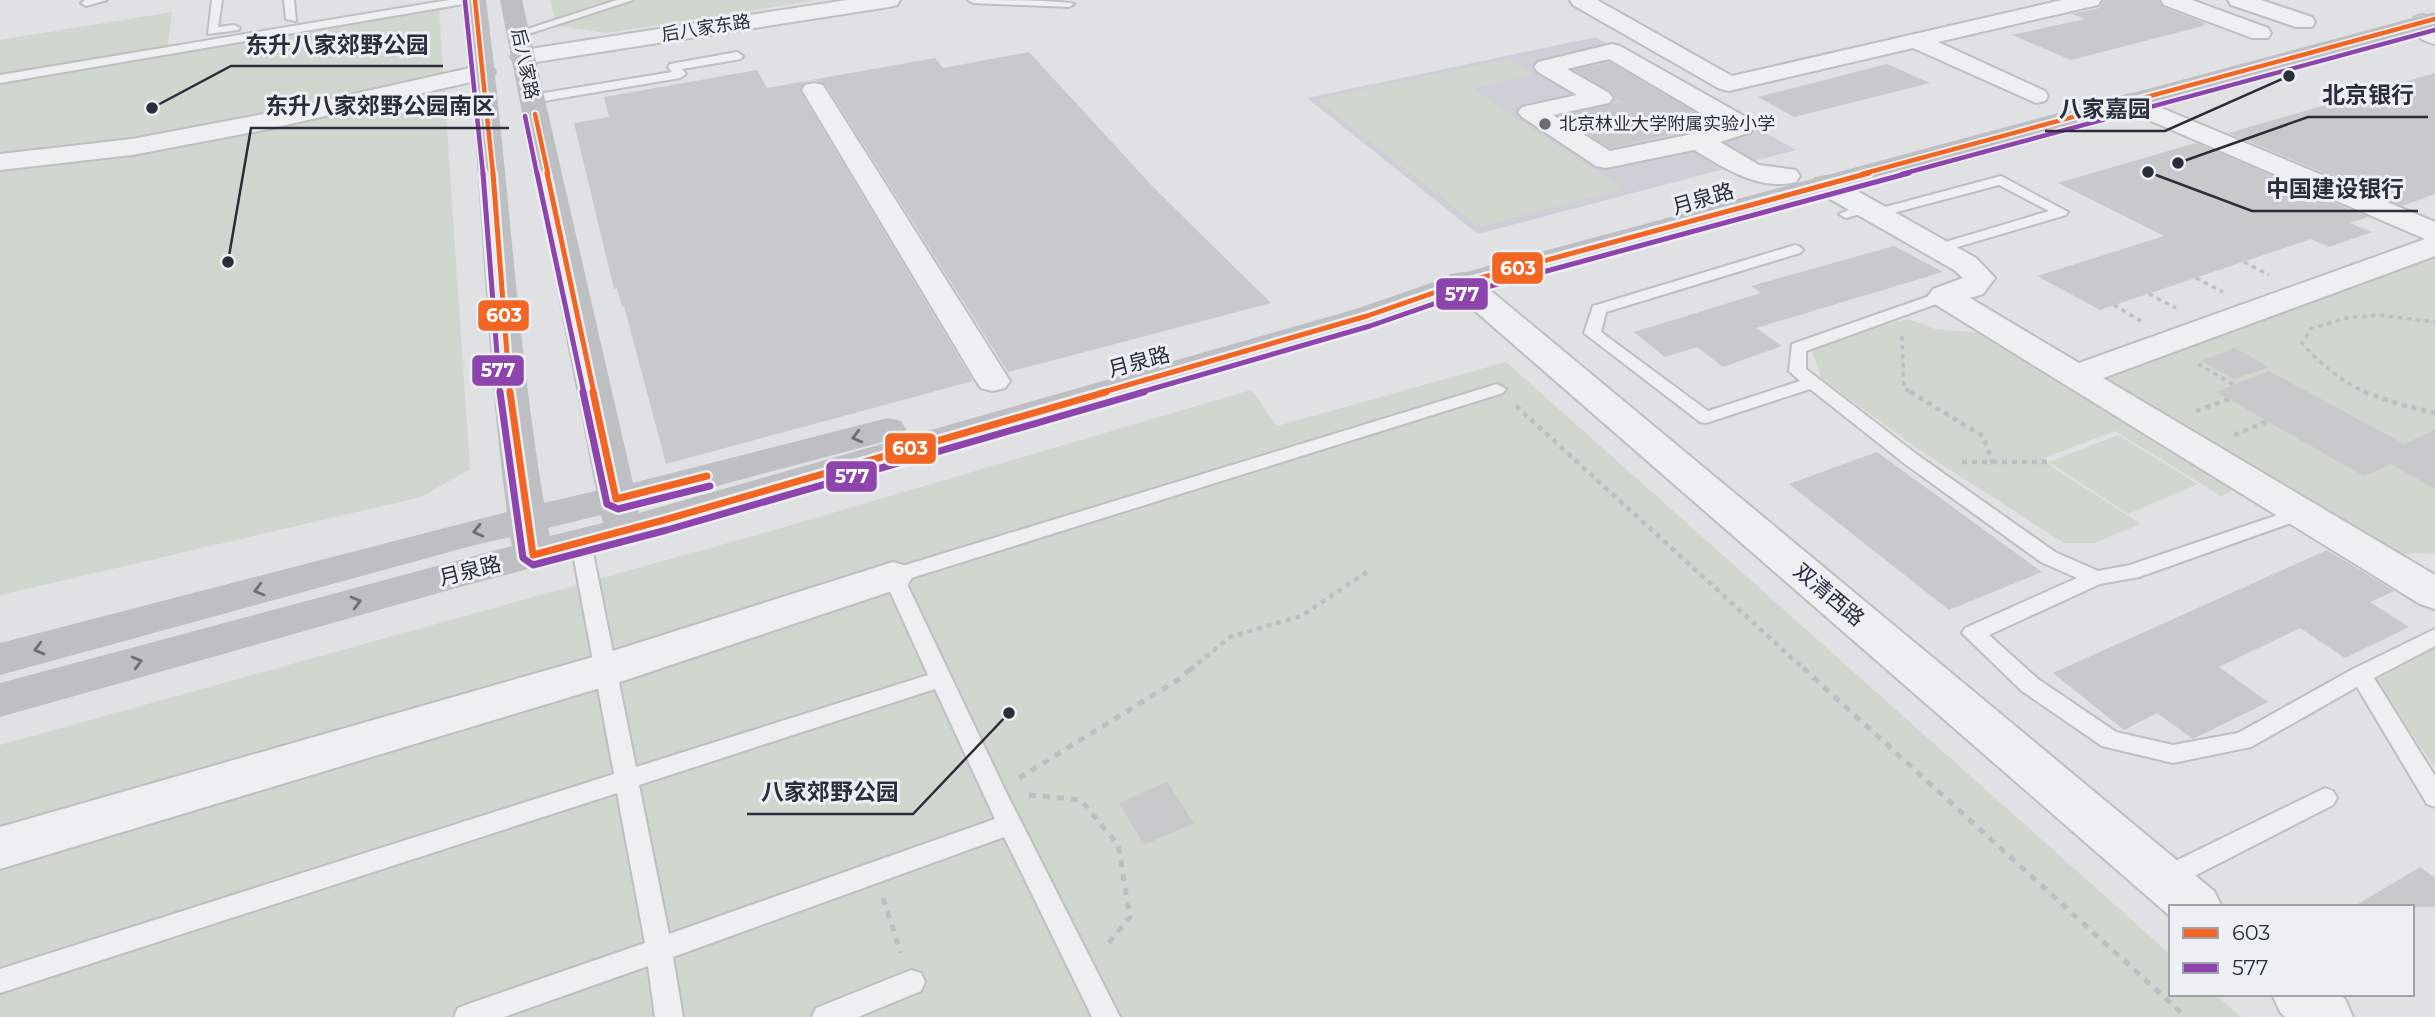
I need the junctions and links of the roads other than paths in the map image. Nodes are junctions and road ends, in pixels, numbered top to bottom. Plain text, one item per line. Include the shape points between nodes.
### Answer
1 (102, 0) edge
2 (217, 0) edge
3 (289, 0) edge
4 (406, 0) edge
5 (469, 0) edge
6 (475, 0) edge
7 (511, 0) edge
8 (628, 0) edge
9 (882, 0) edge
10 (973, 0) edge
11 (1581, 0) edge
12 (2090, 0) edge
13 (2172, 0) edge
14 (2242, 1) edge
15 (86, 3) dead end
16 (1069, 4) dead end
17 (2203, 12) junction
18 (292, 19) junction
19 (2432, 21) edge
20 (2304, 22) dead end
21 (2260, 33) dead end
22 (1918, 42) junction
23 (521, 45) junction
24 (737, 56) dead end
25 (483, 72) junction
26 (0, 79) edge
27 (814, 90) dead end
28 (2036, 96) dead end
29 (532, 99) junction
30 (2130, 103) junction
31 (1698, 141) junction
32 (0, 162) edge
33 (1786, 176) junction
34 (1826, 185) junction
35 (1862, 212) junction
36 (2435, 233) edge
37 (2435, 246) edge
38 (1795, 250) dead end
39 (1937, 250) junction
40 (1462, 283) junction
41 (1944, 296) junction
42 (2076, 376) junction
43 (992, 382) dead end
44 (1812, 383) junction
45 (1497, 389) road end
46 (2301, 513) junction
47 (620, 515) junction
48 (530, 538) junction
49 (581, 543) junction
50 (893, 576) junction
51 (2096, 578) junction
52 (2430, 586) edge
53 (2435, 637) edge
54 (0, 659) edge
55 (605, 670) junction
56 (2361, 675) junction
57 (942, 679) junction
58 (0, 700) edge
59 (627, 781) junction
60 (2435, 797) edge
61 (2325, 798) dead end
62 (1010, 824) junction
63 (0, 848) edge
64 (2163, 879) junction
65 (2194, 905) edge
66 (659, 949) junction
67 (0, 981) edge
68 (911, 982) road end
69 (2301, 996) edge
70 (468, 1017) edge
71 (670, 1017) edge
72 (826, 1017) edge
73 (1106, 1017) edge
74 (2325, 1017) edge

1 - 15 lane
2 - 18 lane via 212,32
3 - 18 lane
4 - 18 lane
5 - 26 lane
6 - 25 main road, 后八家路
7 - 23 main road, 后八家路
8 - 23 lane
9 - 23 street, 后八家东路
10 - 16 lane
11 - 22 street via 1729,84
12 - 22 street
13 - 17 street
14 - 17 street
14 - 20 street
17 - 21 street
19 - 30 main road, 月泉路
19 - 33 main road, 月泉路
22 - 28 street
23 - 29 main road, 后八家路
24 - 29 lane via 674,67 680,74
25 - 32 street via 132,147
25 - 48 main road, 后八家路 via 511,410
27 - 43 street
29 - 47 main road, 后八家路
30 - 34 main road, 月泉路
30 - 36 street via 2289,178
31 - 31 street via 1606,160 1531,112 1600,98 1546,67 1612,51 1742,126
31 - 33 street via 1752,172
33 -> 47 main road, 月泉路 via 1448,271 1350,307 656,491
34 - 35 street
34 - 40 main road, 月泉路
35 - 39 street
35 - 39 lane via 2001,180 2061,212
37 - 42 street
38 - 44 lane via 1599,309 1592,333 1706,418
39 - 41 street via 1965,264 1980,278 1972,287
40 - 47 main road, 月泉路 via 1367,316
40 - 64 street, 双清西路
41 - 42 street
41 - 44 lane via 1798,348 1797,371
42 - 46 street
44 - 51 lane via 2048,557
45 - 50 lane
46 - 51 lane via 2132,572
46 - 52 street
47 - 48 main road, 月泉路
47 - 49 main road, 月泉路
48 - 49 main road, 月泉路
48 -> 54 main road, 月泉路 via 475,532
58 -> 48 main road, 月泉路
49 - 55 lane
50 - 55 street
50 - 57 lane
51 - 56 lane via 1973,634 2030,685 2110,740 2173,754 2243,741
53 - 56 lane
55 - 59 lane
55 - 63 street
56 - 60 lane
57 - 59 lane
57 - 62 lane
59 - 66 lane
59 - 67 lane
61 - 64 lane
62 - 66 lane
62 - 73 lane
64 - 65 street, 双清西路
66 - 70 lane
66 - 71 lane
68 - 72 lane
69 - 74 street

